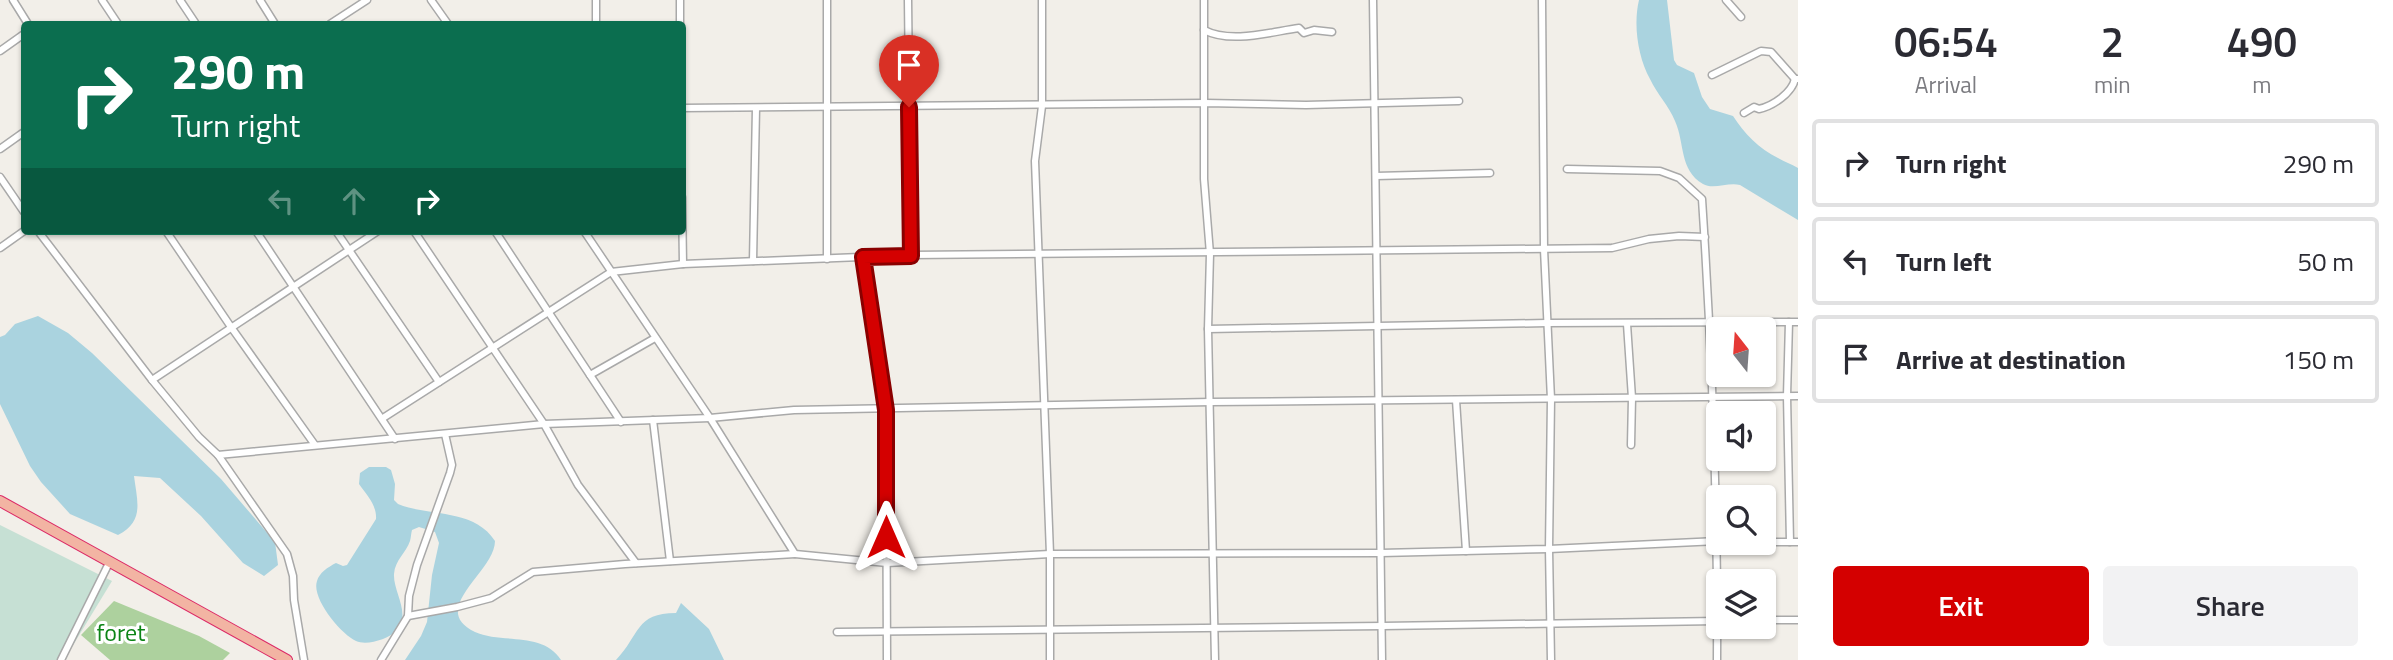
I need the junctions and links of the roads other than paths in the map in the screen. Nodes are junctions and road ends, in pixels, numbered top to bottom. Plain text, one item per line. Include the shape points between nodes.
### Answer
1 (13, 0) edge
2 (102, 0) edge
3 (180, 0) edge
4 (260, 0) edge
5 (366, 0) edge
6 (432, 0) edge
7 (596, 0) edge
8 (680, 0) edge
9 (827, 0) edge
10 (908, 0) edge
11 (1042, 0) edge
12 (1204, 0) edge
13 (1373, 0) edge
14 (1542, 0) edge
15 (1726, 0) edge
16 (1741, 17) dead end
17 (26, 21) edge
18 (116, 21) edge
19 (194, 21) edge
20 (273, 21) edge
21 (334, 21) edge
22 (446, 21) edge
23 (596, 21) edge
24 (680, 21) edge
25 (1204, 30) junction
26 (1332, 32) dead end
27 (21, 36) edge
28 (0, 51) edge
29 (1712, 75) dead end
30 (1796, 79) edge
31 (1459, 101) dead end
32 (1205, 103) junction
33 (1373, 104) junction
34 (1042, 106) junction
35 (827, 107) junction
36 (909, 107) junction
37 (686, 108) edge
38 (756, 108) junction
39 (1744, 113) dead end
40 (21, 134) edge
41 (0, 149) edge
42 (1567, 169) dead end
43 (1490, 173) dead end
44 (1376, 176) junction
45 (0, 177) edge
46 (21, 208) edge
47 (21, 233) edge
48 (41, 235) edge
49 (169, 235) edge
50 (259, 235) edge
51 (339, 235) edge
52 (372, 235) edge
53 (417, 235) edge
54 (498, 235) edge
55 (587, 235) edge
56 (683, 235) edge
57 (1704, 237) junction
58 (0, 247) edge
59 (1544, 249) junction
60 (349, 250) junction
61 (1378, 250) junction
62 (1210, 254) junction
63 (1038, 255) junction
64 (911, 256) junction
65 (863, 257) junction
66 (827, 259) junction
67 (753, 261) junction
68 (683, 264) junction
69 (611, 272) junction
70 (295, 287) junction
71 (548, 311) junction
72 (1708, 317) edge
73 (1798, 321) edge
74 (1776, 322) edge
75 (1789, 322) junction
76 (1547, 323) junction
77 (1706, 323) edge
78 (1627, 324) junction
79 (1378, 325) junction
80 (231, 327) junction
81 (1208, 328) junction
82 (655, 338) junction
83 (492, 347) junction
84 (590, 375) junction
85 (152, 380) junction
86 (439, 382) junction
87 (1713, 387) edge
88 (1787, 396) junction
89 (1798, 396) edge
90 (1714, 397) junction
91 (1632, 398) junction
92 (1551, 399) junction
93 (1378, 400) junction
94 (1456, 401) junction
95 (1211, 402) junction
96 (1044, 406) junction
97 (886, 410) junction
98 (383, 418) junction
99 (710, 418) junction
100 (653, 420) junction
101 (621, 422) junction
102 (544, 425) junction
103 (445, 434) junction
104 (395, 439) junction
105 (315, 445) junction
106 (1631, 445) dead end
107 (218, 455) junction
108 (1716, 485) edge
109 (0, 501) edge
110 (1706, 542) edge
111 (1776, 542) edge
112 (1790, 542) junction
113 (1798, 542) edge
114 (1549, 549) junction
115 (1466, 551) junction
116 (1213, 552) junction
117 (1381, 553) junction
118 (795, 554) junction
119 (1050, 554) junction
120 (670, 561) junction
121 (109, 563) junction
122 (636, 563) junction
123 (887, 563) junction
124 (408, 616) junction
125 (1776, 620) edge
126 (1798, 620) edge
127 (1706, 621) edge
128 (1551, 624) junction
129 (1382, 626) junction
130 (1214, 628) junction
131 (1049, 630) junction
132 (837, 632) dead end
133 (887, 632) junction
134 (1718, 639) edge
135 (61, 660) edge
136 (286, 660) edge
137 (304, 660) edge
138 (381, 660) edge
139 (887, 660) edge
140 (1050, 660) edge
141 (1215, 660) edge
142 (1382, 660) edge
143 (1552, 660) edge
144 (1717, 660) edge

1 - 17 street
2 - 18 street
3 - 19 street
4 - 20 street
5 - 21 street
6 - 22 street
7 - 23 street
8 - 24 street
9 - 35 street
10 - 36 street
11 - 34 street
12 - 25 street
13 - 33 street
14 - 59 street
15 - 16 street
25 - 26 street via 1220,36 1298,28 1304,33
25 - 32 street
27 - 28 street
29 - 30 street via 1766,50
30 - 39 street via 1767,107
31 - 33 street
32 - 33 street
32 - 34 street
32 - 62 street via 1204,179
33 - 44 street
34 - 36 street
34 - 63 street via 1035,161
35 - 36 street
35 - 38 street
35 - 66 street
36 - 64 street
37 - 38 street
38 - 67 street
40 - 41 street
42 - 57 street via 1660,171 1679,178 1702,199
43 - 44 street
44 - 61 street
45 - 46 street
47 - 58 street
48 - 85 street
49 - 80 street
50 - 70 street
51 - 60 street
52 - 60 street
53 - 83 street
54 - 71 street
55 - 69 street
56 - 68 street
57 - 59 street via 1648,239 1612,248
57 - 72 street
59 - 61 street
59 - 76 street
60 - 70 street
60 - 86 street
61 - 62 street
61 - 79 street
62 - 63 street
62 - 81 street
63 - 64 street
63 - 96 street
64 - 65 street
65 - 66 street
65 - 97 street
66 - 67 street
67 - 68 street
68 - 69 street
69 - 71 street
69 - 82 street
70 - 80 street
70 - 98 street
71 - 83 street
71 - 84 street
73 - 75 street
74 - 75 street
75 - 88 street
76 - 78 street
76 - 79 street
76 - 92 street
77 - 78 street
78 - 91 street
79 - 81 street
79 - 93 street
80 - 85 street
80 - 105 street
81 - 95 street
82 - 84 street
82 - 99 street
83 - 86 street
83 - 102 street
84 - 101 street
85 - 107 street
86 - 98 street
87 - 90 street
88 - 89 street
88 - 90 street
88 - 112 street
90 - 91 street
90 - 108 street
91 - 92 street
91 - 106 street
92 - 94 street
92 - 114 street
93 - 94 street
93 - 95 street
93 - 117 street
94 - 115 street
95 - 96 street
95 - 116 street
96 - 97 street
96 - 119 street
97 - 99 street via 794,410
97 - 123 street
98 - 104 street
99 - 100 street
99 - 118 street
100 - 101 street
100 - 120 street
101 - 102 street
102 - 103 street
102 - 122 street via 578,485
103 - 104 street
103 - 124 street via 452,465 414,575
104 - 105 street
105 - 107 street
107 - 137 street via 290,562
109 - 121 highway
110 - 114 street
111 - 112 street
112 - 113 street
114 - 115 street
114 - 128 street
115 - 117 street
116 - 117 street
116 - 119 street
116 - 130 street
117 - 129 street
118 - 120 street
118 - 123 street
119 - 123 street
119 - 131 street
120 - 122 street
121 - 135 street
121 - 136 highway
122 - 124 street via 533,572 491,598
123 - 133 street
124 - 138 street
125 - 126 street
127 - 128 street
128 - 129 street
128 - 143 street
129 - 130 street
129 - 142 street
130 - 131 street
130 - 141 street
131 - 133 street
131 - 140 street
132 - 133 street
133 - 139 street
134 - 144 street

